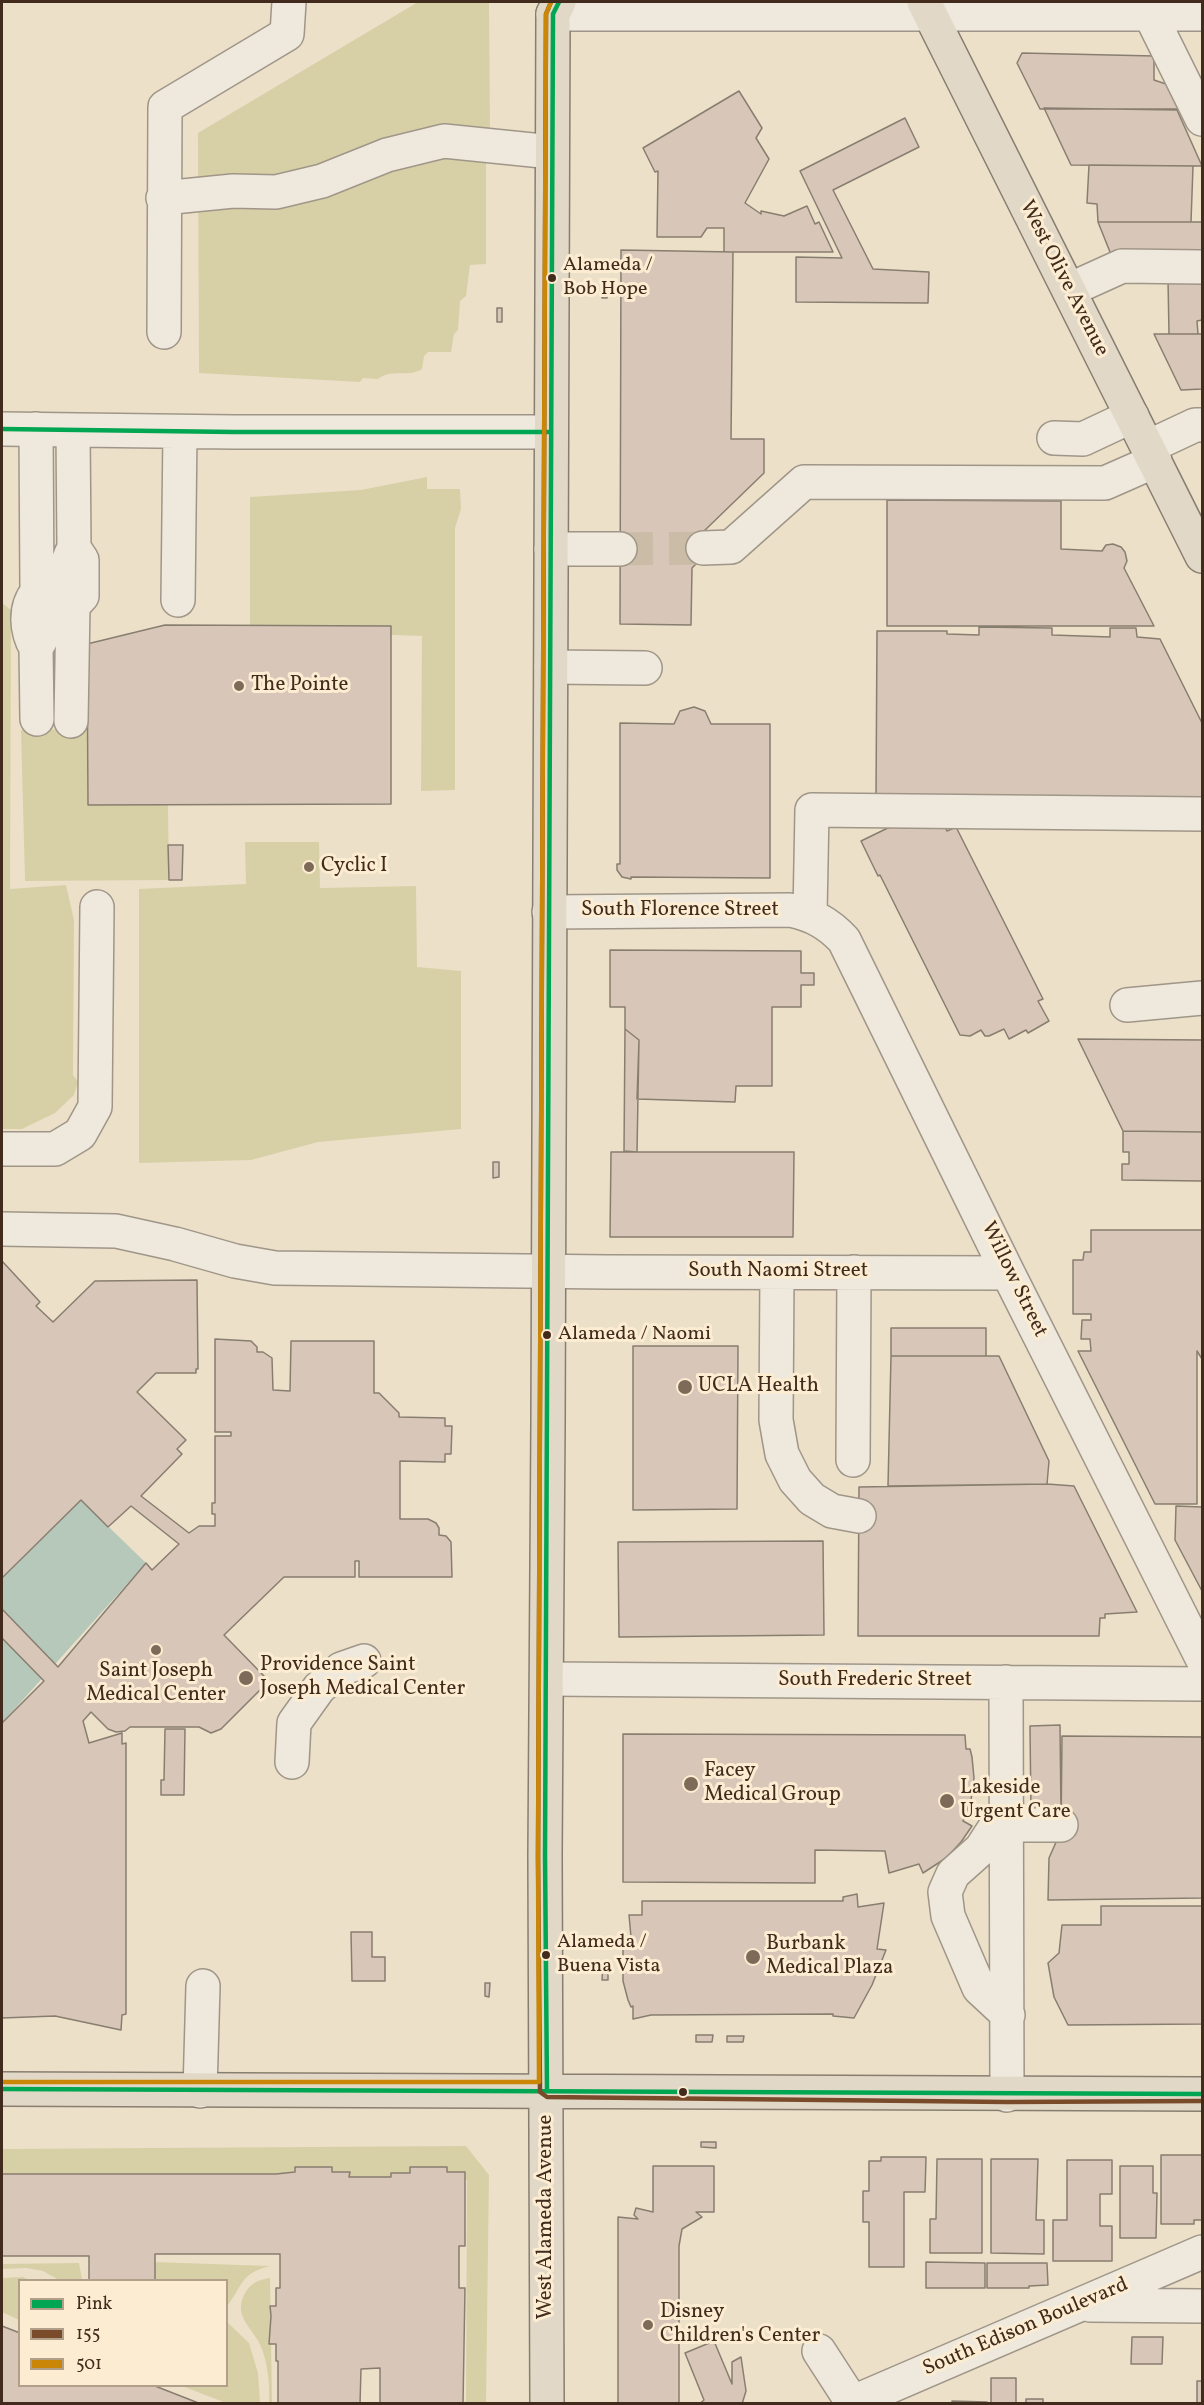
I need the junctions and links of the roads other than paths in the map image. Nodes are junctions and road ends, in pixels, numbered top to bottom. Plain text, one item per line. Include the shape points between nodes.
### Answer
1 (289, 2) edge
2 (553, 6) edge
3 (927, 8) edge
4 (1147, 8) edge
5 (1203, 14) edge
6 (1203, 119) edge
7 (552, 152) junction
8 (163, 198) junction
9 (1203, 267) edge
10 (1069, 290) junction
11 (164, 332) dead end
12 (1132, 416) junction
13 (1203, 425) edge
14 (2, 429) edge
15 (36, 429) junction
16 (73, 430) junction
17 (180, 432) junction
18 (551, 432) junction
19 (1054, 438) dead end
20 (1151, 454) junction
21 (703, 548) tunnel mouth
22 (551, 549) junction
23 (620, 549) tunnel mouth
24 (1203, 556) edge
25 (178, 600) dead end
26 (551, 667) junction
27 (645, 668) dead end
28 (38, 719) dead end
29 (71, 721) dead end
30 (1203, 814) edge
31 (790, 838) dead end
32 (97, 907) dead end
33 (549, 912) junction
34 (800, 912) junction
35 (1203, 998) edge
36 (1127, 1005) dead end
37 (2, 1149) edge
38 (2, 1229) edge
39 (548, 1272) junction
40 (854, 1272) junction
41 (777, 1273) junction
42 (1008, 1273) junction
43 (853, 1460) dead end
44 (859, 1516) dead end
45 (1203, 1658) edge
46 (364, 1661) dead end
47 (546, 1679) junction
48 (1006, 1682) junction
49 (1203, 1684) edge
50 (292, 1762) dead end
51 (1007, 1817) junction
52 (1061, 1825) dead end
53 (203, 1986) dead end
54 (1008, 2015) junction
55 (2, 2089) edge
56 (547, 2090) junction
57 (201, 2091) junction
58 (1203, 2094) edge
59 (1007, 2095) junction
60 (1203, 2252) edge
61 (1079, 2305) junction
62 (1203, 2306) edge
63 (819, 2351) dead end
64 (547, 2403) edge
65 (850, 2403) edge

1 - 8 street via 287,34 165,107
2 - 3 street
2 - 7 main road, West Alameda Avenue
3 - 4 street
3 - 10 main road, West Olive Avenue
4 - 5 street
4 - 6 street
7 - 8 street via 444,141 387,155 322,181 276,192 233,191
7 - 18 main road, West Alameda Avenue
8 - 11 street
9 - 10 street via 1122,266
10 - 12 main road, West Olive Avenue
12 - 19 street via 1083,439
12 - 20 main road, West Olive Avenue
13 - 20 street via 1195,425
14 - 15 street
15 - 16 street
15 - 28 street via 37,592 29,602 28,620 29,636 36,648
16 - 17 street
16 - 29 street via 74,548 67,560 66,596 73,606
17 - 18 street
17 - 25 street
18 - 22 main road, West Alameda Avenue
20 - 21 street via 1105,483 890,476 804,482 731,547
20 - 24 main road, West Olive Avenue
22 - 23 street
22 - 26 main road, West Alameda Avenue
26 - 27 street
26 - 33 main road, West Alameda Avenue
30 - 34 street via 812,810
31 - 34 street
32 - 37 street via 95,1107 80,1134 55,1149
33 - 34 street, South Florence Street
33 - 39 main road, West Alameda Avenue
34 - 42 street, Willow Street via 832,927 844,940
35 - 36 street
38 - 39 street, South Naomi Street via 116,1231 275,1268
39 - 41 street, South Naomi Street
39 - 47 main road, West Alameda Avenue
40 - 41 street, South Naomi Street
40 - 42 street, South Naomi Street
40 - 43 street
41 - 44 street via 776,1420 782,1454 795,1480 812,1499 832,1511
42 - 45 street, Willow Street via 1168,1558
46 - 50 street via 341,1669 319,1688 294,1723
47 - 48 street, South Frederic Street
47 - 56 main road, West Alameda Avenue
48 - 49 street, South Frederic Street
48 - 51 street
51 - 52 street
51 - 54 street
51 - 54 street via 981,1849 953,1874 945,1892 948,1916 979,1988
53 - 57 street
54 - 59 street
55 - 57 main road
56 - 57 main road
56 - 59 main road
56 - 64 main road, West Alameda Avenue
58 - 59 main road
60 - 61 street, South Edison Boulevard
61 - 62 street
61 - 65 street, South Edison Boulevard
63 - 65 street

